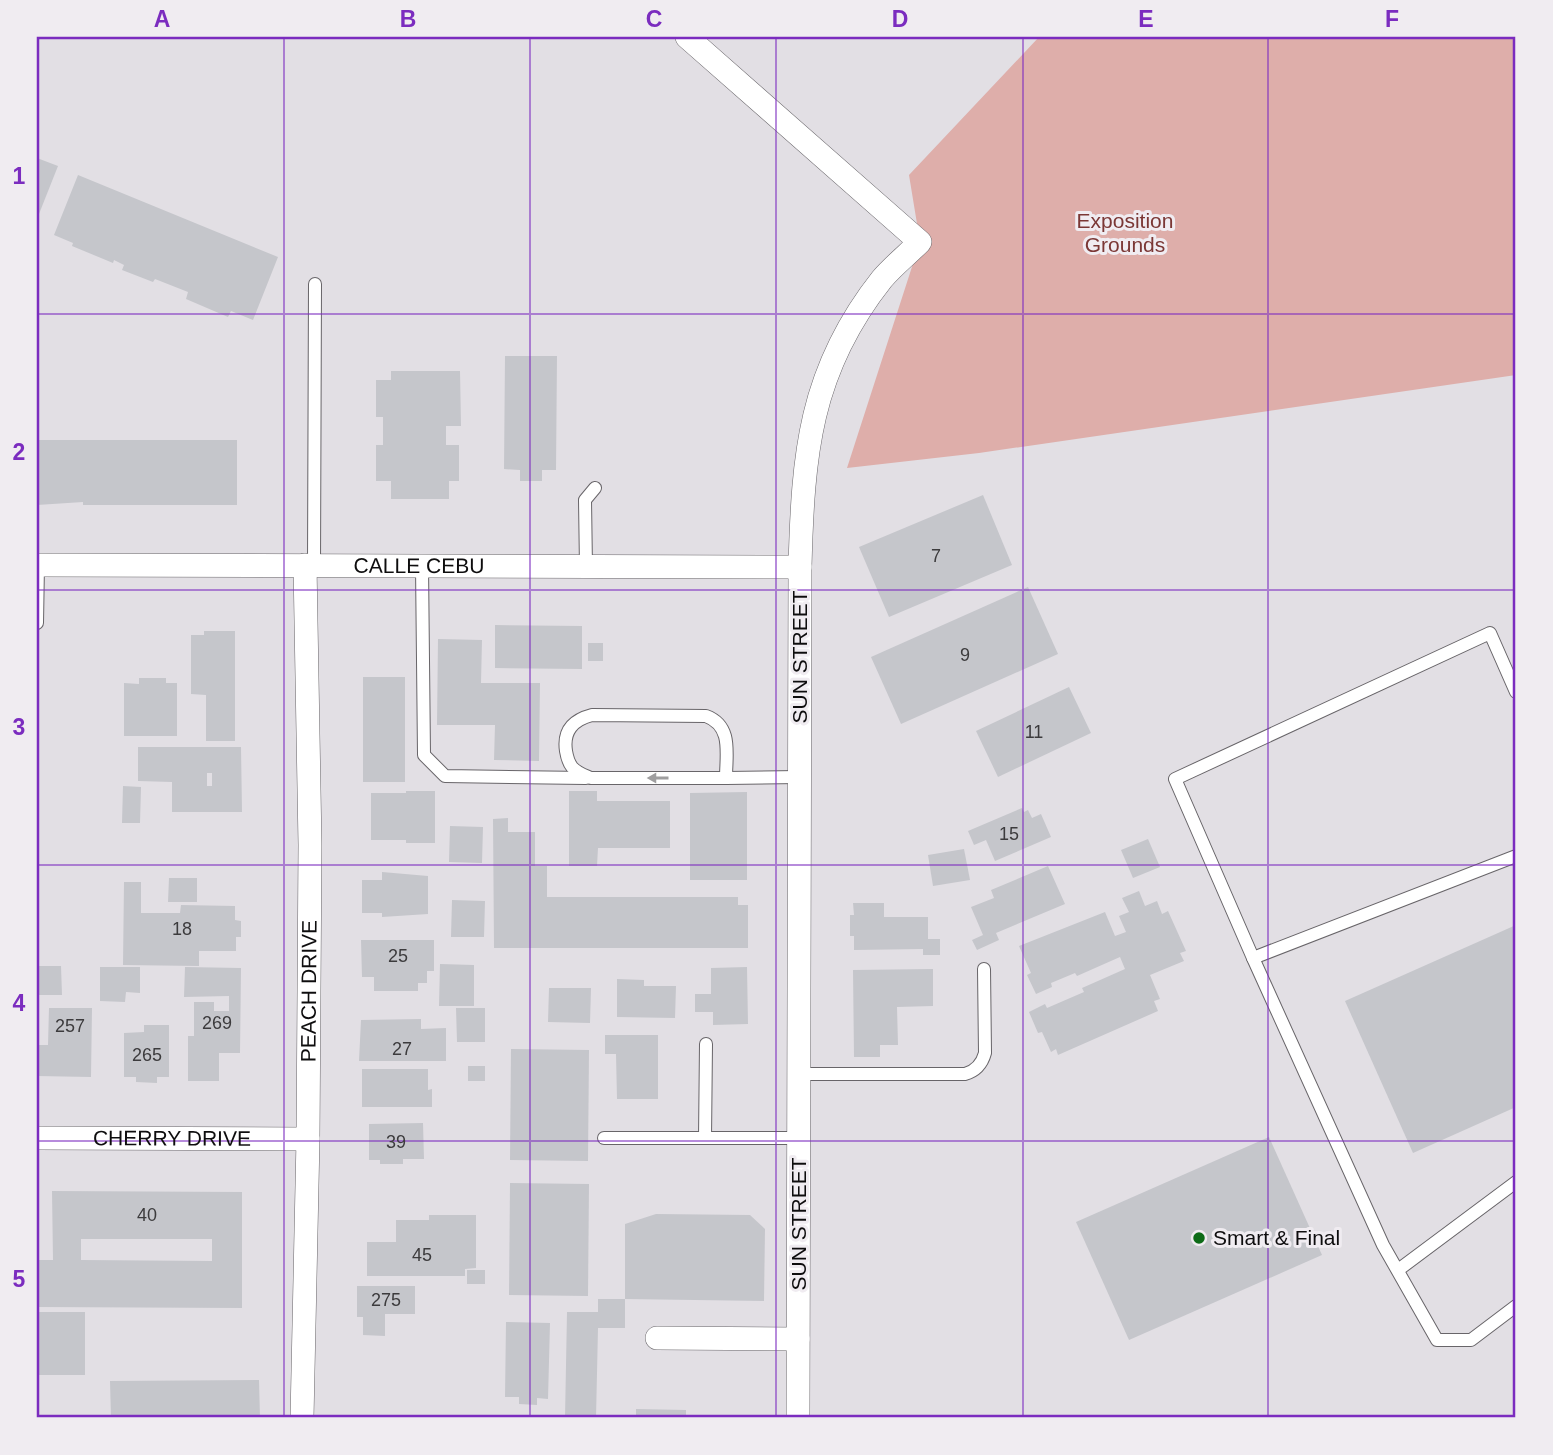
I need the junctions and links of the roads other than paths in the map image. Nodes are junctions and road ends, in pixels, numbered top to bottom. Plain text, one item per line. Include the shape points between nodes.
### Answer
1 (687, 37) edge
2 (315, 284) dead end
3 (595, 488) dead end
4 (37, 565) edge
5 (309, 565) junction
6 (422, 566) junction
7 (586, 567) junction
8 (800, 567) junction
9 (37, 623) edge
10 (1511, 669) edge
11 (1516, 692) edge
12 (799, 777) junction
13 (591, 778) junction
14 (726, 778) junction
15 (1516, 856) edge
16 (1254, 958) junction
17 (984, 969) dead end
18 (706, 1044) dead end
19 (800, 1074) junction
20 (37, 1138) edge
21 (604, 1138) dead end
22 (705, 1138) junction
23 (799, 1138) junction
24 (308, 1139) junction
25 (1516, 1182) edge
26 (1398, 1270) junction
27 (1516, 1306) edge
28 (657, 1338) dead end
29 (798, 1339) junction
30 (302, 1418) edge
31 (798, 1418) edge

1 - 8 street, SUN STREET via 920,242 884,278 831,360 809,436
2 - 5 lane
3 - 7 lane via 585,499
4 - 5 street, CALLE CEBU
4 - 9 lane
5 - 6 street, CALLE CEBU
5 - 24 street, PEACH DRIVE
6 - 7 street, CALLE CEBU
6 - 13 lane via 424,755 445,776
7 - 8 street, CALLE CEBU
8 - 12 street, SUN STREET
10 - 11 lane
10 - 16 lane via 1490,634 1175,779
12 - 14 lane
12 - 19 street, SUN STREET
14 -> 13 lane
13 - 14 lane via 571,765 565,741 575,721 592,715 713,718 724,730
15 - 16 lane
16 - 26 lane
17 - 19 lane via 985,1053 972,1072
18 - 22 lane
19 - 23 street, SUN STREET
20 - 24 street, CHERRY DRIVE
21 - 22 lane
22 - 23 lane
23 - 29 street, SUN STREET
24 - 30 street, PEACH DRIVE
25 - 26 lane
26 - 27 lane via 1437,1340 1471,1340
28 - 29 street
29 - 31 street, SUN STREET

